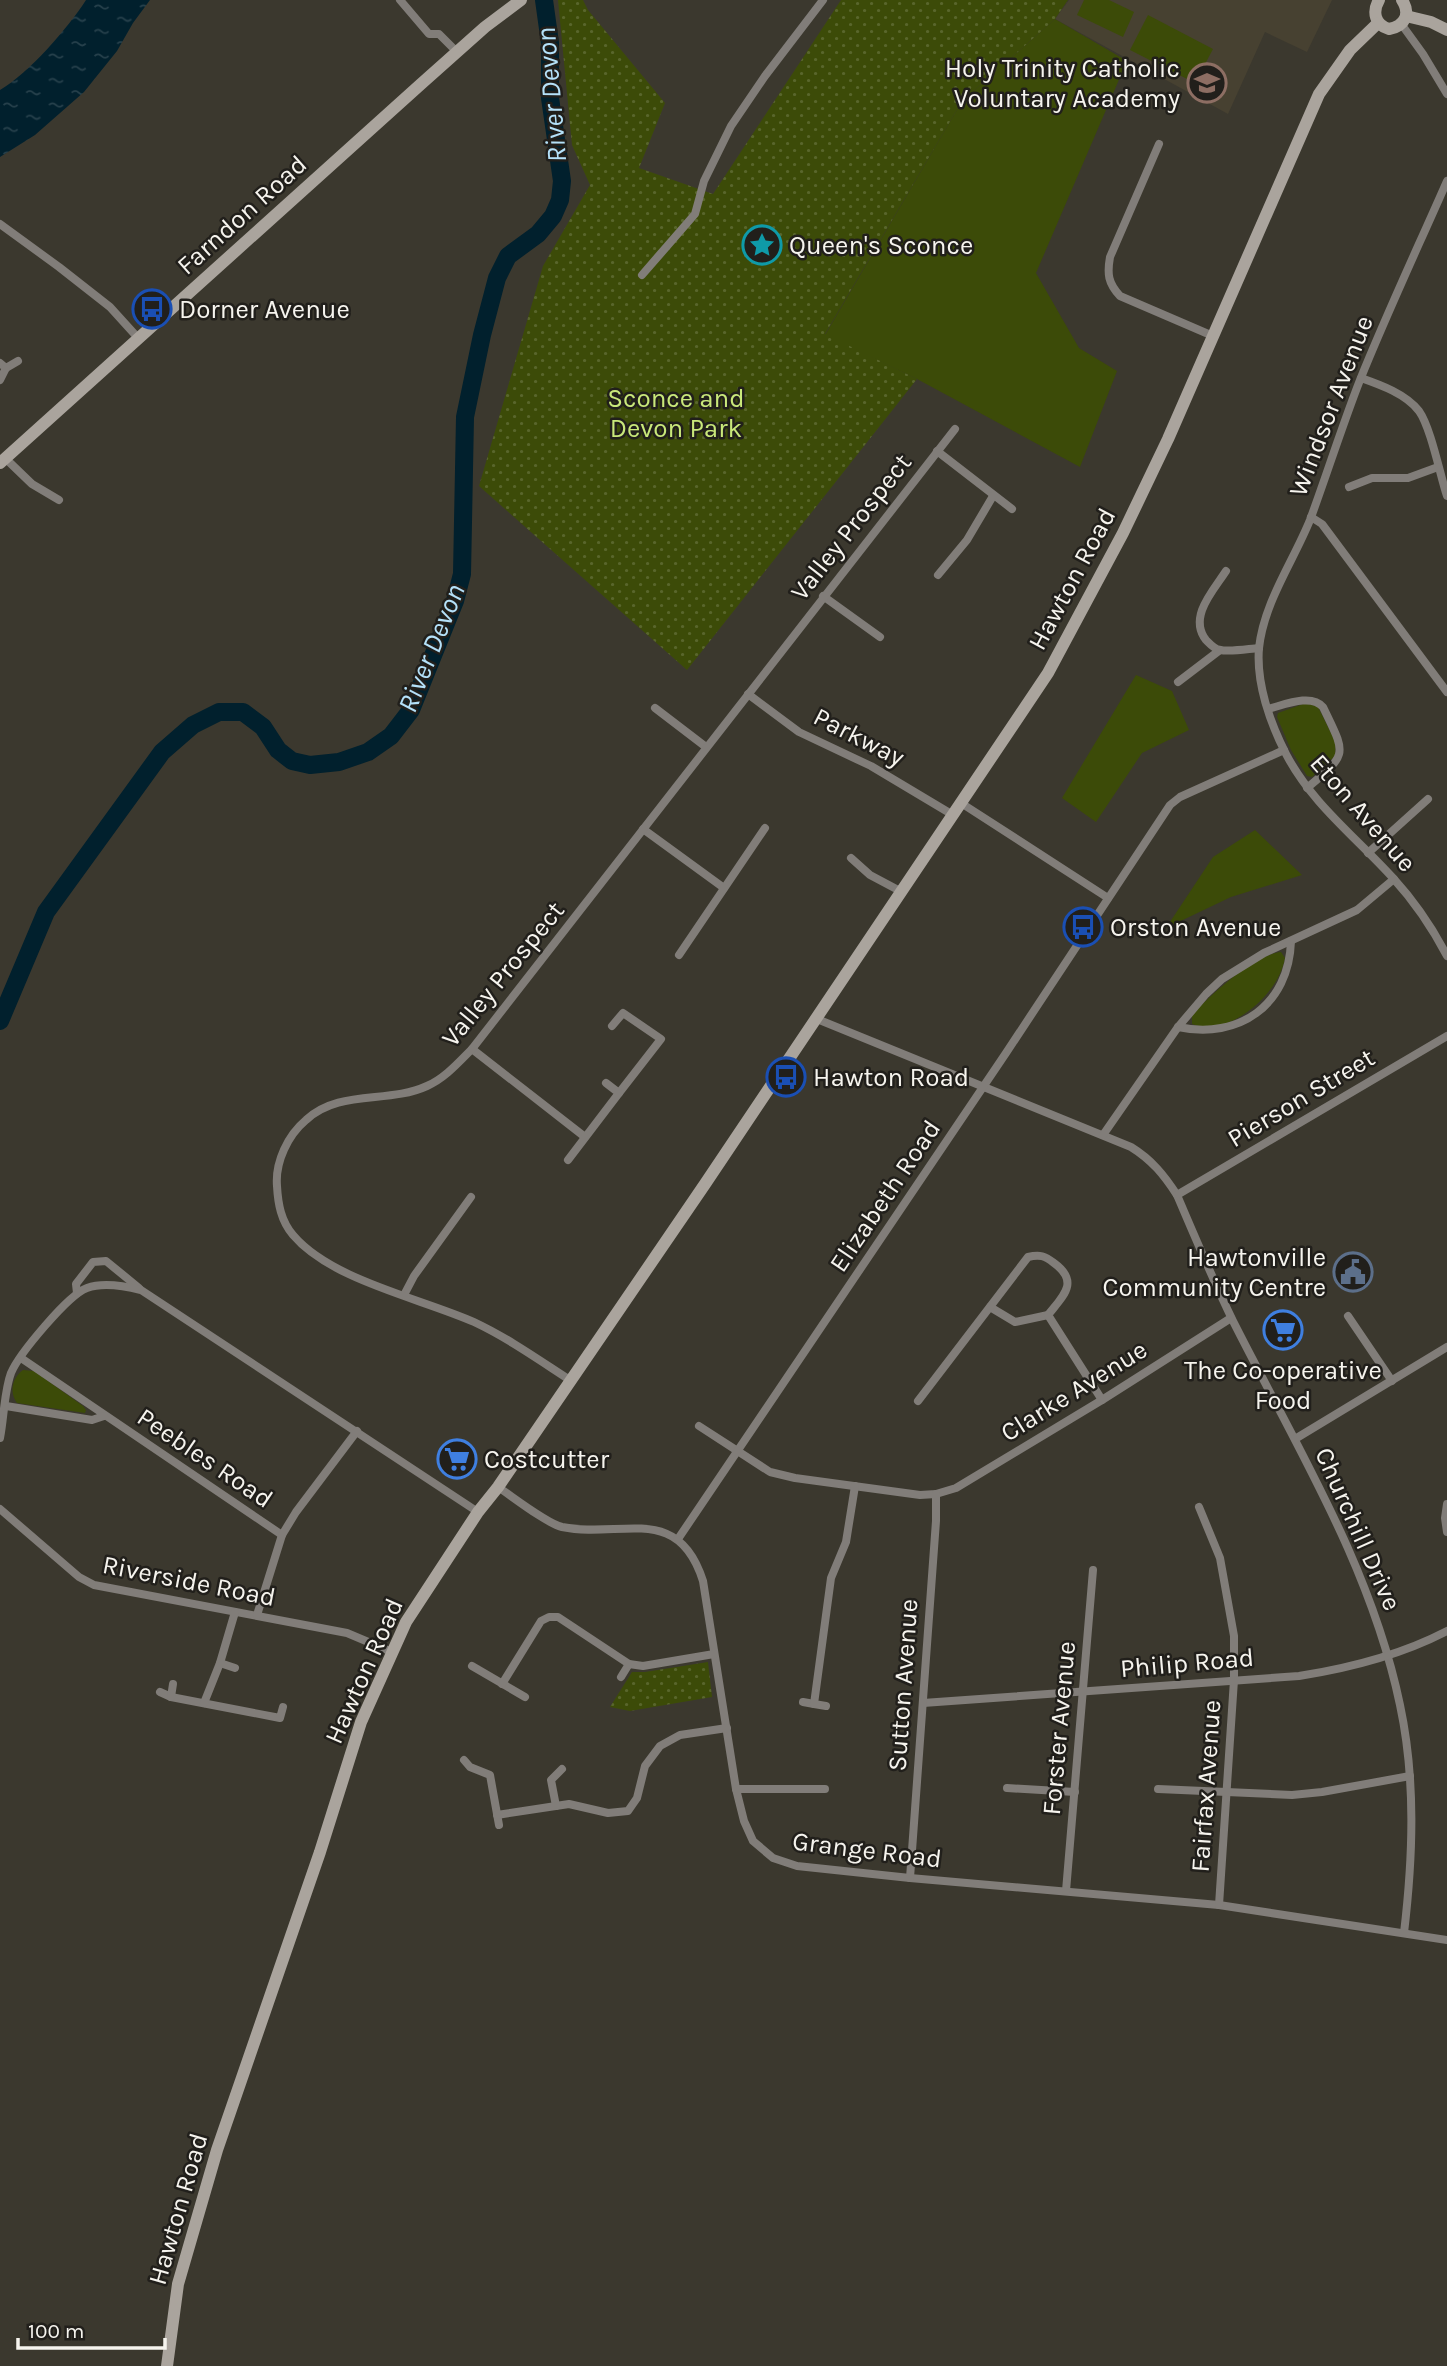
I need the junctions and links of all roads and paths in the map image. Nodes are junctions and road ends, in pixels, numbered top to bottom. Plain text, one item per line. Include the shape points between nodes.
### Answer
1 (400, 0) edge
2 (823, 0) edge
3 (1402, 0) edge
4 (519, 1) edge
5 (1377, 1) edge
6 (1404, 20) junction
7 (1378, 23) junction
8 (1447, 30) edge
9 (457, 52) junction
10 (1447, 94) edge
11 (1159, 144) dead end
12 (1153, 158) junction
13 (1165, 163) dead end
14 (1447, 181) edge
15 (0, 225) edge
16 (642, 275) dead end
17 (1213, 336) junction
18 (139, 339) junction
19 (18, 361) dead end
20 (3, 366) edge
21 (1361, 378) junction
22 (0, 380) edge
23 (955, 429) dead end
24 (937, 451) junction
25 (3, 460) edge
26 (1438, 467) junction
27 (1349, 487) dead end
28 (993, 496) junction
29 (1447, 496) edge
30 (59, 500) dead end
31 (1012, 509) dead end
32 (1311, 517) junction
33 (1226, 571) dead end
34 (938, 575) dead end
35 (823, 596) junction
36 (880, 637) dead end
37 (1259, 648) junction
38 (1220, 650) junction
39 (1178, 682) dead end
40 (1447, 692) edge
41 (747, 694) junction
42 (655, 708) dead end
43 (1268, 709) junction
44 (706, 747) junction
45 (1284, 750) junction
46 (1307, 788) junction
47 (1428, 799) dead end
48 (961, 803) junction
49 (953, 815) junction
50 (765, 828) dead end
51 (643, 830) junction
52 (1368, 853) junction
53 (851, 858) dead end
54 (1394, 879) junction
55 (724, 888) junction
56 (902, 892) junction
57 (1108, 898) junction
58 (1291, 942) junction
59 (679, 955) dead end
60 (1447, 956) edge
61 (817, 1019) junction
62 (612, 1026) dead end
63 (1178, 1027) junction
64 (1447, 1036) edge
65 (472, 1049) junction
66 (606, 1083) dead end
67 (984, 1086) junction
68 (620, 1093) junction
69 (1103, 1135) junction
70 (584, 1137) junction
71 (568, 1160) dead end
72 (1177, 1195) junction
73 (471, 1197) dead end
74 (141, 1290) junction
75 (78, 1293) junction
76 (404, 1295) junction
77 (990, 1307) junction
78 (1048, 1315) junction
79 (1348, 1315) dead end
80 (1231, 1318) junction
81 (1447, 1347) edge
82 (21, 1358) junction
83 (10, 1376) junction
84 (570, 1380) junction
85 (1392, 1381) junction
86 (0, 1383) edge
87 (918, 1401) dead end
88 (1102, 1401) junction
89 (6, 1406) junction
90 (104, 1416) junction
91 (699, 1426) dead end
92 (357, 1431) junction
93 (0, 1438) edge
94 (1296, 1439) junction
95 (738, 1454) junction
96 (855, 1486) junction
97 (498, 1487) junction
98 (936, 1494) junction
99 (1447, 1504) edge
100 (1199, 1507) dead end
101 (0, 1509) edge
102 (478, 1512) junction
103 (1447, 1532) edge
104 (282, 1535) junction
105 (678, 1539) junction
106 (1093, 1570) dead end
107 (235, 1612) junction
108 (257, 1615) junction
109 (1447, 1631) edge
110 (392, 1652) junction
111 (714, 1654) junction
112 (1388, 1654) junction
113 (220, 1663) junction
114 (629, 1664) junction
115 (472, 1667) dead end
116 (235, 1668) dead end
117 (621, 1677) dead end
118 (1234, 1681) junction
119 (173, 1684) dead end
120 (502, 1684) junction
121 (160, 1692) dead end
122 (1082, 1693) junction
123 (171, 1697) junction
124 (524, 1697) dead end
125 (803, 1702) dead end
126 (204, 1703) junction
127 (923, 1703) junction
128 (814, 1704) junction
129 (826, 1706) dead end
130 (283, 1707) dead end
131 (727, 1728) junction
132 (466, 1768) dead end
133 (547, 1768) dead end
134 (562, 1769) dead end
135 (1410, 1776) junction
136 (551, 1780) junction
137 (1011, 1786) dead end
138 (736, 1789) junction
139 (825, 1789) dead end
140 (1158, 1789) dead end
141 (1075, 1793) junction
142 (1226, 1794) junction
143 (556, 1806) junction
144 (628, 1811) junction
145 (497, 1815) junction
146 (633, 1820) dead end
147 (499, 1825) dead end
148 (910, 1878) junction
149 (1066, 1891) junction
150 (1219, 1905) junction
151 (1404, 1933) junction
152 (1447, 1940) edge
153 (167, 2366) edge

1 - 9 street via 429,33 439,34
2 - 16 street via 731,126 704,181 695,214
3 - 6 street
4 - 9 street, Farndon Road
5 - 7 street
6 - 7 street via 1389,29
6 - 8 street via 1431,22
6 - 10 street
7 - 17 street, Hawton Road via 1350,50 1319,94
9 - 18 street, Farndon Road
11 - 12 street
12 - 13 street
12 - 17 street via 1110,257 1111,286 1133,303
14 - 21 street, Windsor Avenue
15 - 18 street via 110,307
17 - 48 street, Hawton Road via 1141,497 1081,614 1048,673
18 - 25 street, Farndon Road
19 - 20 street
20 - 22 street
21 - 26 street via 1408,401 1420,413
21 - 32 street, Windsor Avenue
23 - 24 street, Valley Prospect
24 - 28 street
24 - 35 street, Valley Prospect
25 - 30 street
26 - 27 street via 1408,478 1382,477
26 - 29 street
28 - 31 street
28 - 34 street via 967,540
32 - 37 street, Windsor Avenue via 1269,608
32 - 40 street via 1322,524
33 - 38 street via 1198,621 1210,645
35 - 36 street
35 - 41 street, Valley Prospect
37 - 38 street
37 - 43 street, Eton Avenue via 1261,686
38 - 39 street
41 - 44 street, Valley Prospect
41 - 49 street, Parkway via 799,732 872,766
42 - 44 street
43 - 45 street, Eton Avenue
43 - 46 street via 1309,700 1323,707 1341,751
44 - 51 street, Valley Prospect
45 - 46 street, Eton Avenue
45 - 57 street, Elizabeth Road via 1170,805
46 - 52 street, Eton Avenue
47 - 52 street
48 - 49 street, Hawton Road
48 - 57 street
49 - 56 street, Hawton Road
50 - 55 street
51 - 55 street
51 - 65 street, Valley Prospect
52 - 54 street, Eton Avenue
53 - 56 street via 870,876
54 - 58 street via 1357,910
54 - 60 street, Eton Avenue
55 - 59 street
56 - 61 street, Hawton Road
57 - 67 street, Elizabeth Road
58 - 63 street via 1222,979
58 - 63 street via 1285,976 1263,1009 1227,1028
61 - 67 street, Churchill Drive
61 - 84 street, Hawton Road
62 - 68 street via 623,1013 661,1039
63 - 69 street
64 - 72 street, Pierson Street
65 - 70 street
65 - 76 street, Valley Prospect via 426,1087 321,1108 290,1137 280,1160 276,1181 279,1209 292,1234 314,1256
66 - 68 street
67 - 69 street, Churchill Drive
67 - 95 street, Elizabeth Road
68 - 70 street
69 - 72 street, Churchill Drive via 1152,1161
70 - 71 street
72 - 80 street, Churchill Drive
73 - 76 street
74 - 75 street via 123,1285 89,1287
74 - 75 street via 106,1261 93,1262 76,1284
74 - 92 street
75 - 82 street
76 - 84 street, Valley Prospect via 495,1332
77 - 78 street via 1015,1322
77 - 78 street via 1028,1257 1038,1255 1065,1270 1068,1281
77 - 87 street
78 - 88 street
79 - 85 street
80 - 88 street, Clarke Avenue
80 - 94 street, Churchill Drive
81 - 85 street
82 - 83 street
82 - 90 street, Peebles Road
83 - 86 street
83 - 89 street
84 - 97 street, Hawton Road
85 - 94 street
88 - 98 street, Clarke Avenue via 956,1489
89 - 90 street, Peebles Road via 92,1420
89 - 93 street
90 - 104 street, Peebles Road
91 - 95 street
92 - 102 street
92 - 104 street
94 - 112 street, Churchill Drive via 1349,1548
95 - 96 street via 770,1472
95 - 105 street, Elizabeth Road
96 - 98 street
96 - 128 street via 846,1542 831,1578
97 - 102 street, Hawton Road
97 - 105 street via 558,1526 649,1529
98 - 127 street, Sutton Avenue
99 - 103 street
100 - 118 street, Fairfax Avenue via 1220,1558 1234,1636
101 - 107 street, Riverside Road via 86,1582
102 - 110 street, Hawton Road via 406,1622
104 - 108 street
105 - 111 street, Grange Road via 694,1556 703,1581
106 - 122 street, Forster Avenue
107 - 108 street, Riverside Road
107 - 113 street
108 - 110 street, Riverside Road via 347,1633
109 - 112 street, Philip Road
110 - 153 street, Hawton Road via 362,1722 217,2150 178,2284
111 - 114 street via 643,1666
111 - 131 street, Grange Road
112 - 118 street, Philip Road via 1343,1669
112 - 135 street, Churchill Drive
113 - 116 street
113 - 126 street
114 - 117 street
114 - 120 street via 558,1617 549,1617 541,1620
115 - 120 street
118 - 122 street, Philip Road
118 - 142 street, Fairfax Avenue
119 - 123 street
120 - 124 street
121 - 123 street
122 - 127 street, Philip Road
122 - 141 street, Forster Avenue
123 - 126 street
125 - 128 street
126 - 130 street via 280,1718
127 - 148 street, Sutton Avenue
128 - 129 street
131 - 138 street, Grange Road
131 - 144 street via 680,1735 660,1746 645,1766 637,1798
132 - 145 street via 489,1775
133 - 136 street
134 - 136 street
135 - 142 street via 1293,1795
135 - 151 street, Churchill Drive via 1412,1832
136 - 143 street
137 - 141 street
138 - 139 street
138 - 148 street, Grange Road via 753,1841 772,1858 797,1866
140 - 142 street
141 - 149 street, Forster Avenue
142 - 150 street, Fairfax Avenue
143 - 144 street
143 - 145 street
144 - 146 street
145 - 147 street
148 - 149 street, Grange Road
149 - 150 street, Grange Road
150 - 151 street, Grange Road
151 - 152 street, Grange Road

